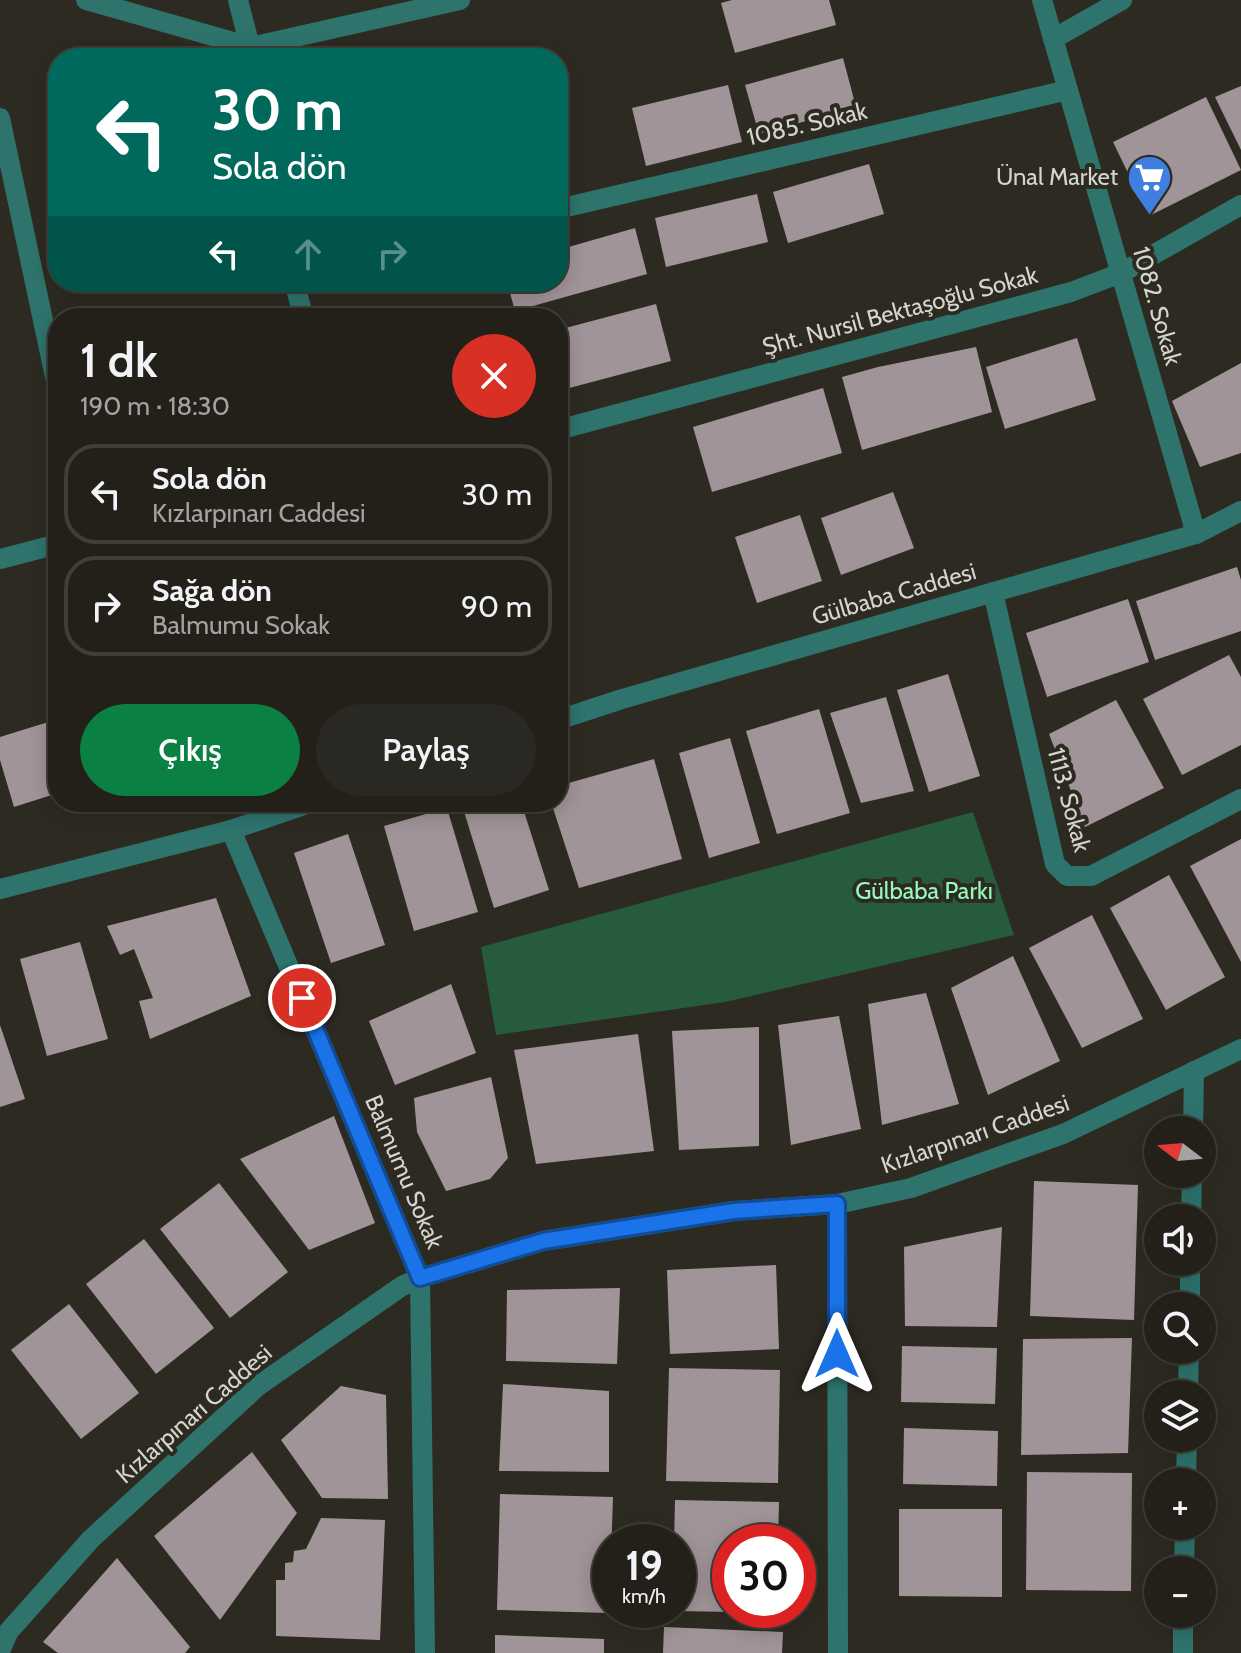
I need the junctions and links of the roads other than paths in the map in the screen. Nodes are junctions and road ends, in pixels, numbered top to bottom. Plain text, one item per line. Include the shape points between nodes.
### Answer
1 (86, 0) edge
2 (238, 0) edge
3 (460, 0) edge
4 (1042, 0) edge
5 (1122, 0) edge
6 (1053, 39) junction
7 (236, 48) edge
8 (251, 48) edge
9 (272, 48) edge
10 (1068, 90) junction
11 (0, 118) edge
12 (1241, 205) edge
13 (568, 207) edge
14 (1121, 273) junction
15 (48, 344) edge
16 (568, 427) edge
17 (1241, 511) edge
18 (1196, 534) junction
19 (48, 547) edge
20 (0, 559) edge
21 (993, 592) junction
22 (568, 717) edge
23 (1241, 799) edge
24 (284, 812) edge
25 (231, 830) junction
26 (0, 889) edge
27 (1241, 1049) edge
28 (1194, 1071) junction
29 (1193, 1116) edge
30 (837, 1204) junction
31 (420, 1278) junction
32 (1183, 1628) edge
33 (0, 1651) edge
34 (425, 1653) edge
35 (838, 1653) edge
36 (1183, 1653) edge

1 - 7 street
2 - 8 street
3 - 9 street
4 - 6 street, 1082. Sokak
5 - 6 street
6 - 10 street, 1082. Sokak
10 - 13 street, 1085. Sokak
10 - 14 street, 1082. Sokak
11 - 15 street
12 - 14 street, Şht. Nursil Bektaşoğlu Sokak
14 - 16 street, Şht. Nursil Bektaşoğlu Sokak via 1071,292
14 - 18 street, 1082. Sokak
17 - 18 street, Gülbaba Caddesi
18 - 21 street, Gülbaba Caddesi
19 - 20 street
21 - 22 street, Gülbaba Caddesi
21 - 23 street, 1113. Sokak via 1055,864 1067,876 1091,876
24 - 25 street
25 - 26 street
25 - 31 street, Balmumu Sokak
27 - 28 street, Kızlarpınarı Caddesi
28 - 29 street
28 - 30 street, Kızlarpınarı Caddesi via 1063,1134 911,1188
30 - 31 street, Kızlarpınarı Caddesi via 734,1211 543,1241
30 - 35 street
31 - 33 street, Kızlarpınarı Caddesi via 258,1386 91,1539 9,1631
31 - 34 street, Balmumu Sokak
32 - 36 street

